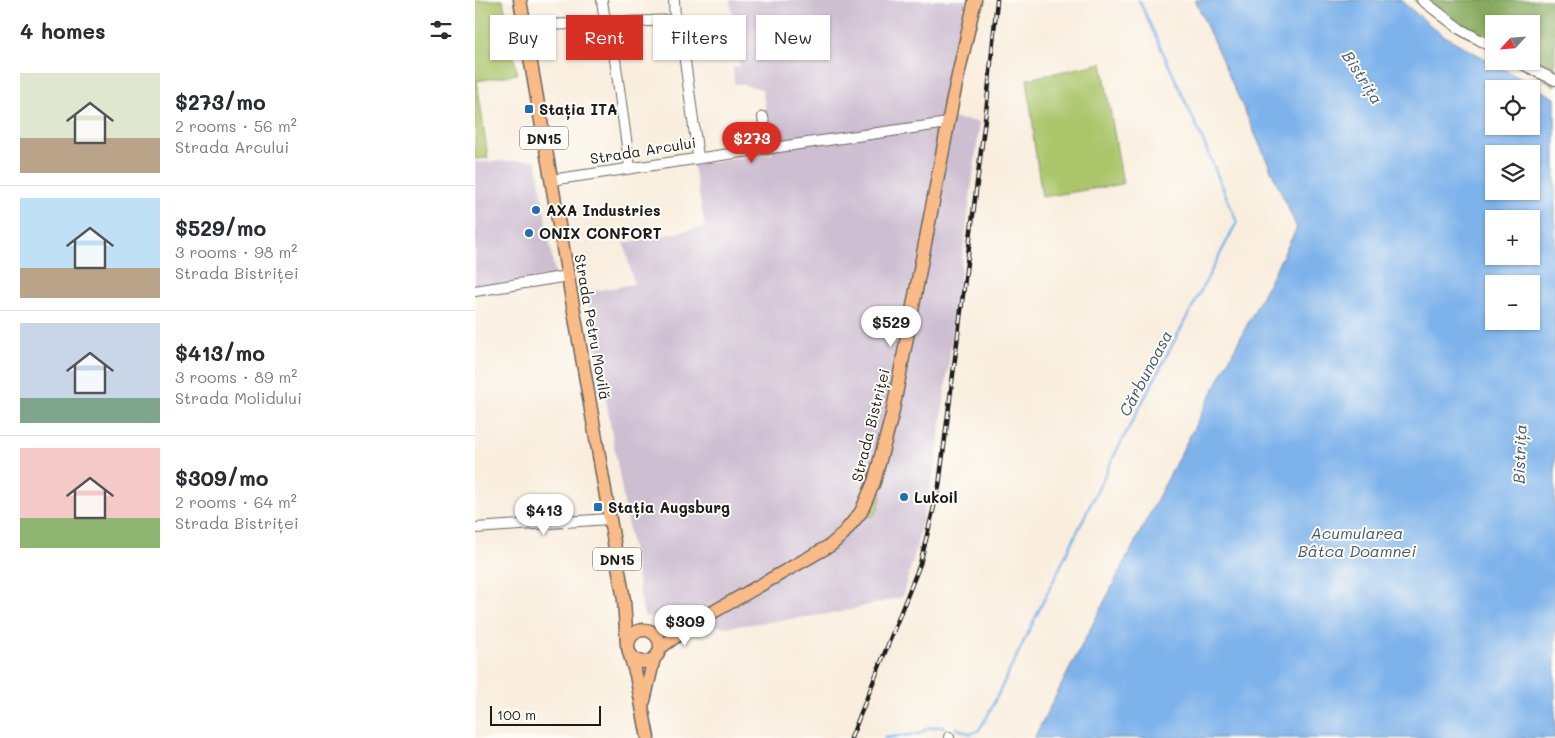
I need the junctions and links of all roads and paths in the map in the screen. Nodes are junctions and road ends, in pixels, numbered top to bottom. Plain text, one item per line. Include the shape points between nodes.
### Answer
1 (520, 0) edge
2 (602, 0) edge
3 (674, 0) edge
4 (975, 0) edge
5 (1422, 0) edge
6 (604, 15) edge
7 (675, 15) edge
8 (1485, 43) edge
9 (615, 60) edge
10 (685, 60) edge
11 (1534, 70) edge
12 (1555, 80) edge
13 (763, 117) dead end
14 (948, 123) junction
15 (768, 149) junction
16 (697, 157) junction
17 (631, 168) junction
18 (551, 180) junction
19 (568, 276) junction
20 (475, 291) edge
21 (609, 519) junction
22 (475, 528) edge
23 (624, 600) junction
24 (694, 623) junction
25 (648, 631) junction
26 (628, 649) junction
27 (657, 653) junction
28 (643, 708) junction
29 (647, 738) edge

1 - 18 main road, Strada Petru Movilă / DN15
2 - 6 street
3 - 7 street
4 - 14 main road, Strada Bistriței
5 - 8 street via 1460,29
9 - 17 street
10 - 16 street
11 - 12 street
13 - 15 street
14 - 15 street, Strada Arcului
14 - 24 main road, Strada Bistriței via 892,415 867,502 843,534 831,544
15 - 16 street, Strada Arcului
16 - 17 street, Strada Arcului
17 - 18 street, Strada Arcului
18 - 19 main road, Strada Petru Movilă / DN15
19 - 20 street
19 - 21 main road, Strada Petru Movilă / DN15
21 - 22 street
21 - 23 main road, Strada Petru Movilă / DN15
23 - 25 main road, Strada Petru Movilă / DN15
23 - 26 main road, Strada Petru Movilă / DN15
24 - 25 main road, Strada Bistriței via 671,631
24 - 27 main road, Strada Bistriței
25 - 26 main road via 638,630 630,636
25 - 27 main road, DN15 via 659,640
26 - 27 main road via 631,656 640,662 650,661
26 - 28 main road, Strada Petru Movilă / DN15
27 - 28 main road, Strada Petru Movilă / DN15
28 - 29 main road, Strada Petru Movilă / DN15

